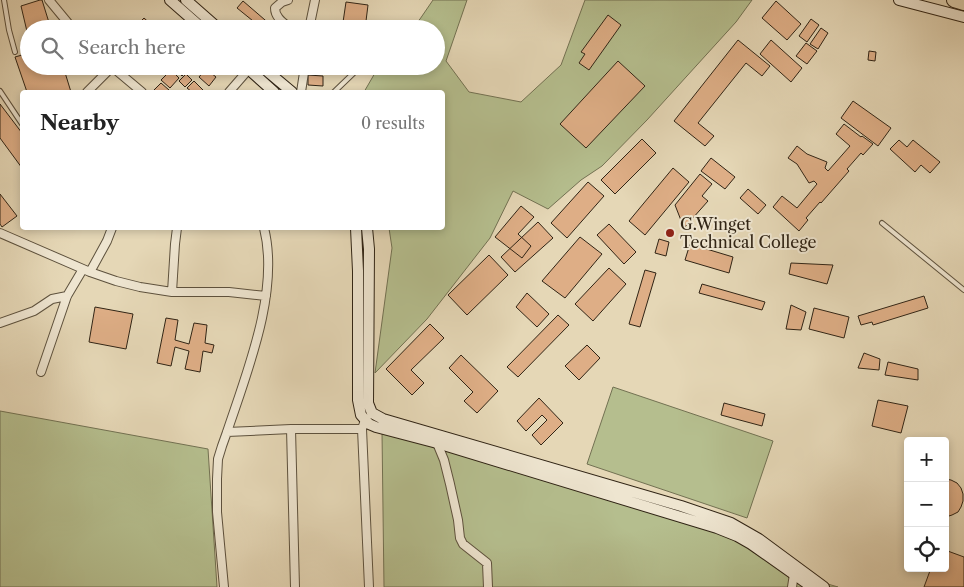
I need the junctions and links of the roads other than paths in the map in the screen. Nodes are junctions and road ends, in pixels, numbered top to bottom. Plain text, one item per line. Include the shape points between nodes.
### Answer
1 (4, 0) edge
2 (50, 0) edge
3 (170, 0) edge
4 (186, 0) edge
5 (288, 0) edge
6 (315, 0) edge
7 (899, 0) edge
8 (954, 0) edge
9 (964, 3) edge
10 (964, 17) edge
11 (65, 20) edge
12 (193, 20) edge
13 (209, 20) edge
14 (281, 20) edge
15 (311, 20) edge
16 (15, 52) dead end
17 (103, 75) edge
18 (121, 75) edge
19 (242, 75) edge
20 (255, 75) edge
21 (272, 75) edge
22 (303, 75) edge
23 (352, 75) edge
24 (89, 90) edge
25 (140, 90) edge
26 (230, 90) edge
27 (272, 90) edge
28 (290, 90) edge
29 (302, 90) edge
30 (336, 90) edge
31 (0, 92) edge
32 (20, 121) edge
33 (882, 224) dead end
34 (111, 230) edge
35 (177, 230) edge
36 (264, 230) edge
37 (356, 230) edge
38 (367, 230) edge
39 (0, 233) edge
40 (87, 271) junction
41 (964, 290) edge
42 (172, 292) junction
43 (67, 296) junction
44 (266, 296) junction
45 (0, 323) edge
46 (41, 372) dead end
47 (363, 425) junction
48 (291, 429) junction
49 (227, 432) junction
50 (437, 443) junction
51 (794, 574) junction
52 (224, 587) edge
53 (295, 587) edge
54 (369, 587) edge
55 (488, 587) edge
56 (792, 587) edge
57 (812, 587) edge
58 (823, 587) edge

1 - 16 lane
2 - 11 street
3 - 12 main road
4 - 13 main road
5 - 14 street via 276,8 275,13
6 - 15 street
7 - 10 main road
8 - 9 highway
17 - 24 street
18 - 25 street
19 - 26 street
20 - 27 main road
21 - 28 main road
22 - 29 street
23 - 30 lane
31 - 32 lane
33 - 41 lane
34 - 40 street
35 - 42 street
36 - 44 street via 269,260
37 - 47 main road via 358,400
38 - 58 main road via 368,402 372,413 382,419 730,523 759,539
39 - 40 street
40 - 42 street via 140,287
40 - 43 street
42 - 44 street
43 - 45 street via 52,299 34,311
43 - 46 street
44 - 49 street via 256,344
47 - 48 street
47 - 50 main road
47 - 54 street
48 - 49 street
48 - 53 street
49 - 52 street via 218,459 217,479
50 - 51 main road via 717,528 751,544
50 - 55 street via 450,484 460,538 487,563
51 - 56 street
51 - 57 main road

